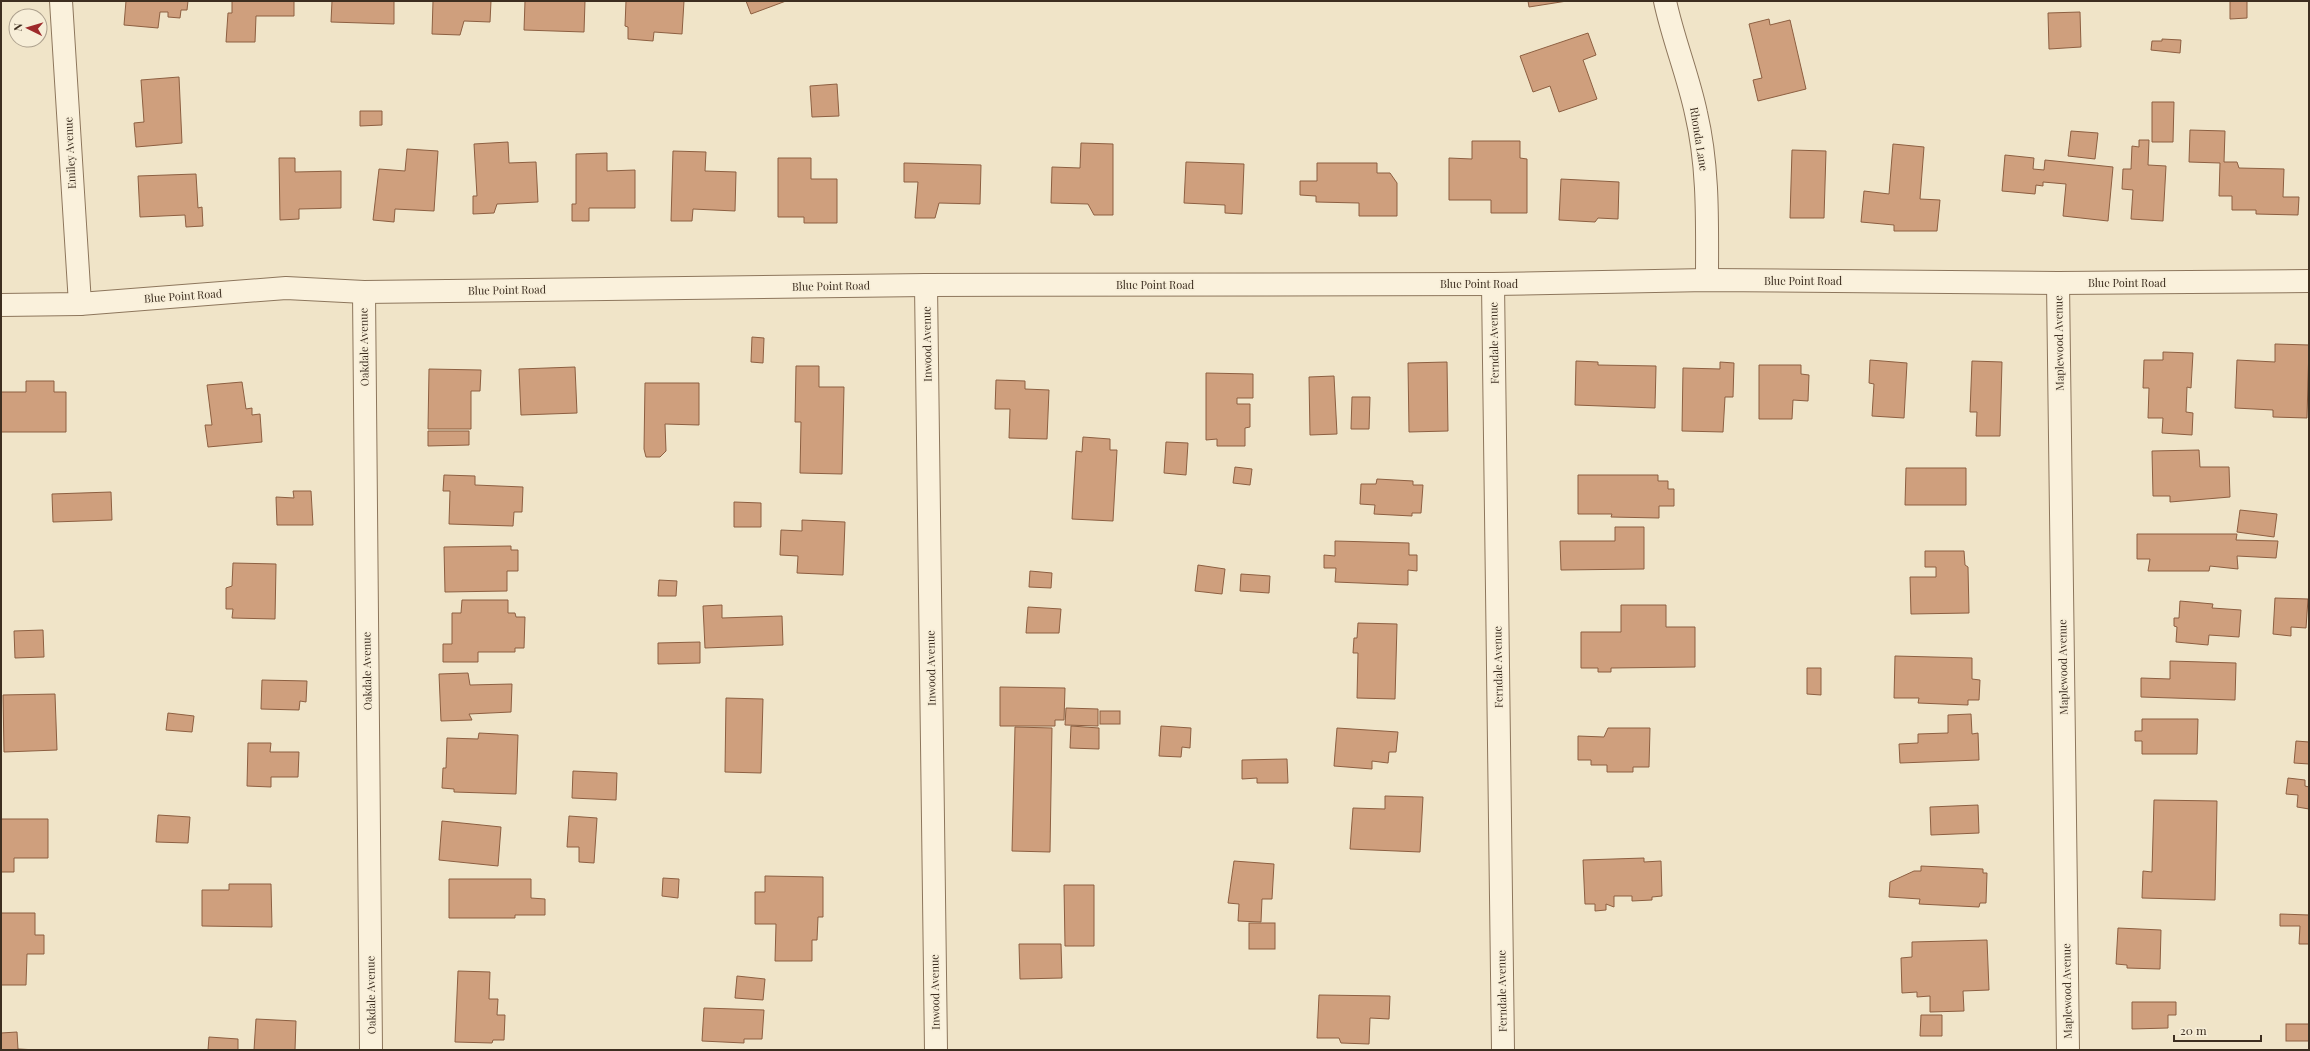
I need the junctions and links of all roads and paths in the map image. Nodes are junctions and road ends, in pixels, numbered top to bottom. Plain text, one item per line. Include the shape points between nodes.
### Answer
1 (61, 1) edge
2 (1665, 1) edge
3 (1708, 280) junction
4 (2309, 281) edge
5 (2058, 283) junction
6 (1493, 284) junction
7 (926, 285) junction
8 (364, 292) junction
9 (80, 304) junction
10 (1, 305) edge
11 (371, 1050) edge
12 (936, 1050) edge
13 (1503, 1050) edge
14 (2068, 1050) edge

1 - 9 street, Emiley Avenue
2 - 3 street, Rhonda Lane via 1696,113 1707,187
3 - 5 street, Blue Point Road
3 - 6 street, Blue Point Road
4 - 5 street, Blue Point Road
5 - 14 street, Maplewood Avenue
6 - 7 street, Blue Point Road
6 - 13 street, Ferndale Avenue
7 - 8 street, Blue Point Road
7 - 12 street, Inwood Avenue
8 - 9 street, Blue Point Road via 286,288
8 - 11 street, Oakdale Avenue
9 - 10 street, Blue Point Road

